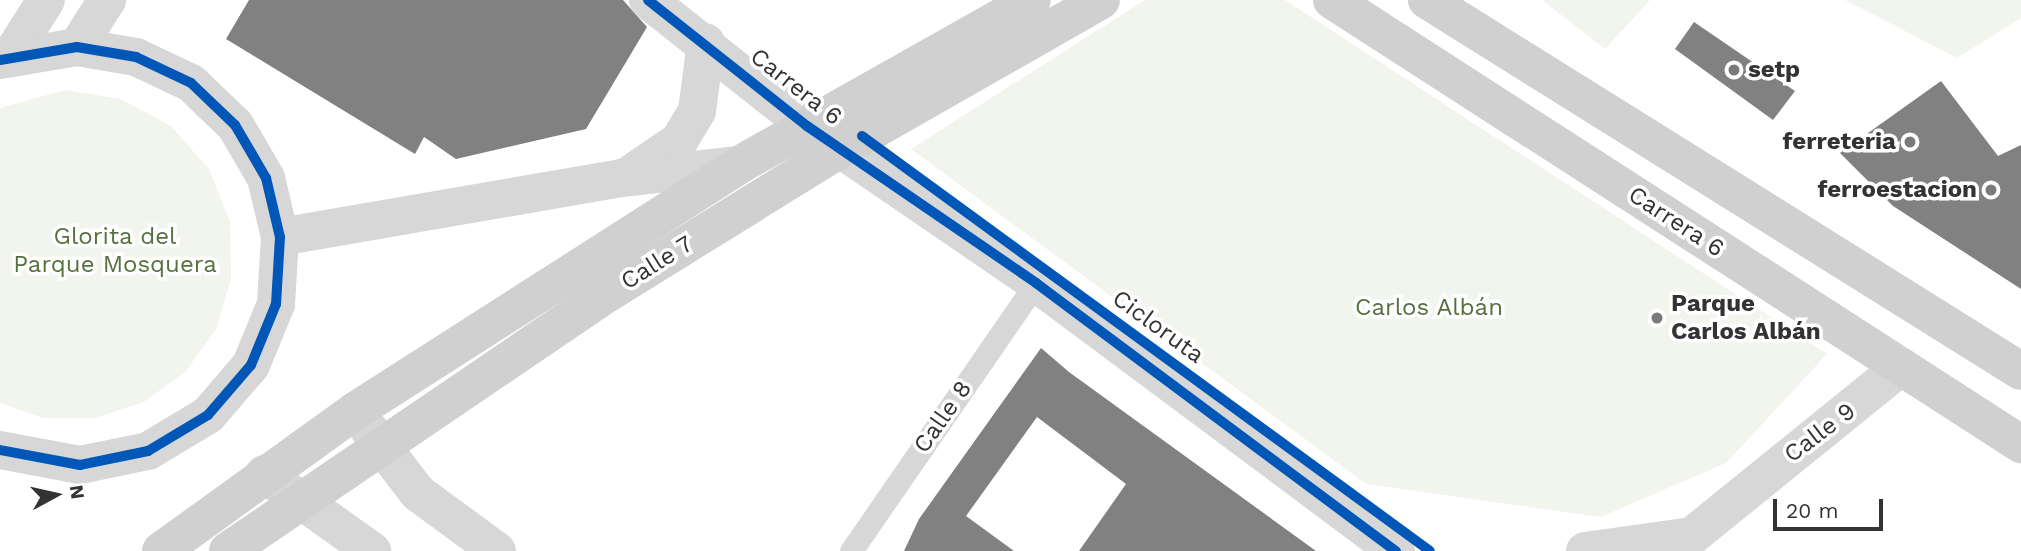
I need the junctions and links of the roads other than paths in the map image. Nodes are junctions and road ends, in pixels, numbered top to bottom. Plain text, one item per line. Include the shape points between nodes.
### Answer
1 (46, 0) edge
2 (107, 0) edge
3 (648, 0) edge
4 (1101, 0) edge
5 (1332, 0) edge
6 (1024, 5) edge
7 (1439, 5) edge
8 (706, 43) junction
9 (77, 47) junction
10 (5, 58) edge
11 (807, 125) junction
12 (842, 148) junction
13 (739, 165) junction
14 (621, 178) junction
15 (280, 237) junction
16 (1035, 283) junction
17 (2016, 360) edge
18 (1900, 368) junction
19 (355, 411) junction
20 (379, 444) junction
21 (2021, 444) edge
22 (0, 450) edge
23 (264, 474) junction
24 (297, 501) junction
25 (1700, 544) edge
26 (161, 551) edge
27 (228, 551) edge
28 (372, 551) edge
29 (497, 551) edge
30 (851, 551) edge
31 (1396, 551) edge
32 (1586, 551) edge

1 - 10 street
2 - 9 street
3 - 8 street, Carrera 6
4 - 12 main road, Calle 7
5 - 18 main road, Carrera 6
6 - 11 main road, Calle 7
7 - 17 main road
8 - 11 street, Carrera 6
8 - 14 street via 706,78 685,131 653,164
9 - 10 street
9 - 15 street via 136,57 200,92 235,125 266,178
11 - 12 street, Carrera 6
11 - 13 main road, Calle 7
12 - 16 street, Carrera 6
12 - 20 main road, Calle 7
13 - 14 street
13 - 19 main road, Calle 7
14 - 15 street
15 - 22 street via 276,304 250,365 208,415 148,451 80,465
16 - 30 lane, Calle 8
16 - 31 street, Carrera 6
18 - 21 main road, Carrera 6
18 - 25 street, Calle 9
19 - 20 street
19 - 23 main road, Calle 7
20 - 24 main road, Calle 7
20 - 29 street via 418,494
23 - 24 street
23 - 26 main road, Calle 7
24 - 27 main road, Calle 7
24 - 28 street
25 - 32 street, Calle 9

